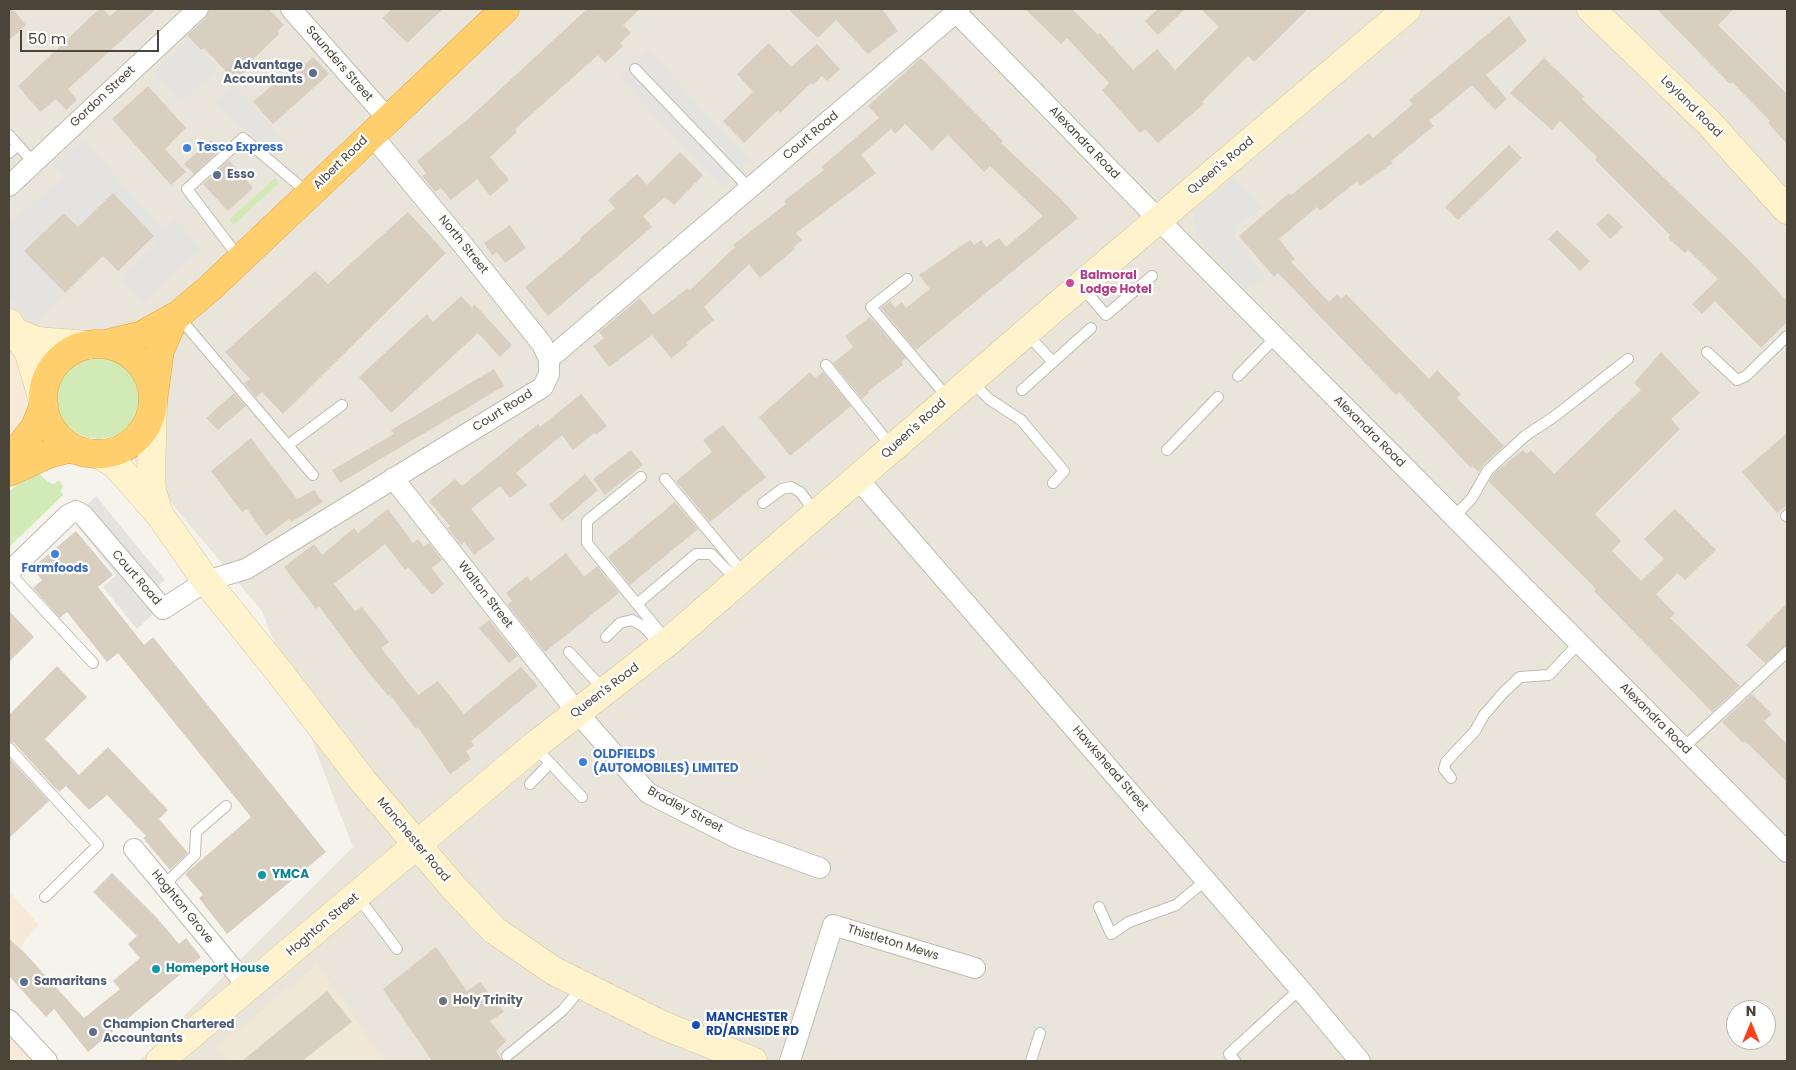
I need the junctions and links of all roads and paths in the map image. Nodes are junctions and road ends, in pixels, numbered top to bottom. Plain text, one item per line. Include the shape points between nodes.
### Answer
1 (198, 9) edge
2 (291, 9) edge
3 (505, 9) edge
4 (1407, 9) edge
5 (1590, 9) edge
6 (957, 10) edge
7 (635, 69) dead end
8 (379, 127) junction
9 (9, 135) edge
10 (18, 145) junction
11 (9, 153) edge
12 (33, 162) junction
13 (9, 186) edge
14 (750, 189) junction
15 (308, 194) junction
16 (1787, 210) edge
17 (1158, 219) junction
18 (240, 259) junction
19 (1152, 276) dead end
20 (907, 279) dead end
21 (1080, 286) junction
22 (176, 316) junction
23 (13, 328) edge
24 (1091, 328) dead end
25 (1026, 333) junction
26 (1787, 336) edge
27 (1276, 337) junction
28 (96, 344) junction
29 (1706, 352) dead end
30 (549, 359) junction
31 (1628, 359) dead end
32 (1053, 362) junction
33 (826, 365) dead end
34 (1238, 376) dead end
35 (970, 380) junction
36 (1022, 390) dead end
37 (1218, 397) dead end
38 (949, 398) junction
39 (153, 399) junction
40 (44, 403) junction
41 (342, 405) dead end
42 (288, 445) junction
43 (893, 448) junction
44 (1167, 450) dead end
45 (90, 452) junction
46 (9, 461) edge
47 (9, 472) edge
48 (313, 475) dead end
49 (641, 477) dead end
50 (393, 478) junction
51 (665, 479) dead end
52 (858, 479) junction
53 (1053, 483) dead end
54 (763, 503) dead end
55 (817, 514) junction
56 (160, 515) junction
57 (1454, 517) junction
58 (9, 572) edge
59 (742, 579) junction
60 (206, 581) junction
61 (637, 604) junction
62 (606, 636) dead end
63 (1579, 643) junction
64 (665, 645) junction
65 (569, 652) dead end
66 (1787, 652) edge
67 (93, 663) dead end
68 (604, 691) junction
69 (577, 712) junction
70 (9, 748) edge
71 (1683, 748) junction
72 (542, 755) junction
73 (1451, 778) dead end
74 (530, 784) dead end
75 (582, 797) dead end
76 (226, 806) dead end
77 (417, 845) junction
78 (134, 848) dead end
79 (1787, 852) edge
80 (820, 868) dead end
81 (1206, 880) junction
82 (164, 885) junction
83 (357, 896) junction
84 (45, 898) dead end
85 (1099, 907) dead end
86 (398, 949) dead end
87 (975, 968) dead end
88 (583, 986) junction
89 (249, 988) junction
90 (1300, 989) junction
91 (9, 1020) edge
92 (1040, 1033) dead end
93 (507, 1056) dead end
94 (47, 1061) edge
95 (160, 1061) edge
96 (753, 1061) edge
97 (790, 1061) edge
98 (1031, 1061) edge
99 (1235, 1061) edge
100 (1360, 1061) edge

1 - 12 street, Gordon Street
2 - 8 street, Saunders Street
3 - 8 highway, Albert Road
4 - 17 main road, Queen's Road
5 - 16 main road, Leyland Road via 1710,124
6 - 14 street, Court Road
6 - 17 street, Alexandra Road
7 - 14 lane
8 - 15 highway, Albert Road
8 - 30 street, North Street via 459,240 542,344
9 - 10 lane
10 - 11 lane
10 - 12 lane
12 - 13 street, Gordon Street
14 - 30 street, Court Road
15 - 18 highway, Albert Road
15 - 18 lane via 243,138 187,189
17 - 21 main road, Queen's Road
17 - 27 street, Alexandra Road
18 - 22 highway, Albert Road
19 - 21 lane via 1106,315
20 - 38 lane via 871,307
21 - 25 main road, Queen's Road
22 - 28 highway, Albert Road via 142,335
22 - 39 highway, Albert Road via 160,350
22 - 42 lane
23 - 28 main road via 37,341
23 - 40 main road via 32,360
24 - 32 lane
25 - 32 lane
25 - 35 main road, Queen's Road
26 - 29 lane via 1746,376 1737,380
27 - 34 lane
27 - 57 street, Alexandra Road
28 - 39 highway via 123,350 138,361 149,376
28 - 40 highway via 73,350 60,359 45,386
30 - 50 street, Court Road via 549,374 543,387
31 - 57 lane via 1525,436 1488,470 1472,498
32 - 36 lane
33 - 43 lane
35 - 38 main road, Queen's Road
35 - 53 lane via 989,400 1021,420 1064,471
37 - 44 lane
38 - 43 main road, Queen's Road
39 - 45 highway via 150,419 130,444 115,451
39 - 56 main road, Manchester Road via 152,491
40 - 45 highway via 48,420 56,433 67,444
40 - 46 highway via 35,427
41 - 42 lane
42 - 48 lane
43 - 52 main road, Queen's Road
45 - 47 highway via 69,449 48,454
45 - 56 main road, Manchester Road via 116,466
49 - 61 lane via 587,521 586,533 587,543
50 - 60 street, Court Road via 246,569
50 - 69 street, Walton Street
51 - 59 lane
52 - 55 main road, Queen's Road
52 - 81 street, Hawkshead Street
54 - 55 lane via 782,489 791,488 800,492
55 - 59 main road, Queen's Road
56 - 60 main road, Manchester Road
57 - 63 street, Alexandra Road
58 - 60 street, Court Road via 76,511 83,515 163,609
58 - 67 lane
59 - 61 lane via 711,554 696,554
59 - 64 main road, Queen's Road
60 - 77 main road, Manchester Road
61 - 64 lane
62 - 64 lane via 620,623 632,620
63 - 71 street, Alexandra Road
63 - 73 lane via 1549,675 1520,677 1499,698 1475,731 1446,762 1444,770
64 - 68 main road, Queen's Road
65 - 68 lane
66 - 71 lane
68 - 69 main road, Queen's Road
69 - 72 main road, Queen's Road
69 - 80 street, Bradley Street via 648,793 737,838
70 - 84 lane via 98,845
71 - 79 street, Alexandra Road
72 - 74 lane
72 - 75 lane
72 - 77 main road, Queen's Road
76 - 82 lane via 196,832 195,855
77 - 83 main road, Hoghton Street
77 - 88 main road, Manchester Road via 494,930 554,971
78 - 82 street, Hoghton Grove
81 - 85 lane via 1176,905 1129,922 1111,934
81 - 90 street, Hawkshead Street
82 - 89 street, Hoghton Grove
83 - 86 lane
83 - 89 main road, Hoghton Street
87 - 97 street, Thistleton Mews via 833,925
88 - 93 lane via 563,1010
88 - 96 main road, Manchester Road via 662,1024
89 - 95 main road, Hoghton Street
90 - 99 lane via 1229,1054
90 - 100 street, Hawkshead Street
91 - 94 street
92 - 98 lane

